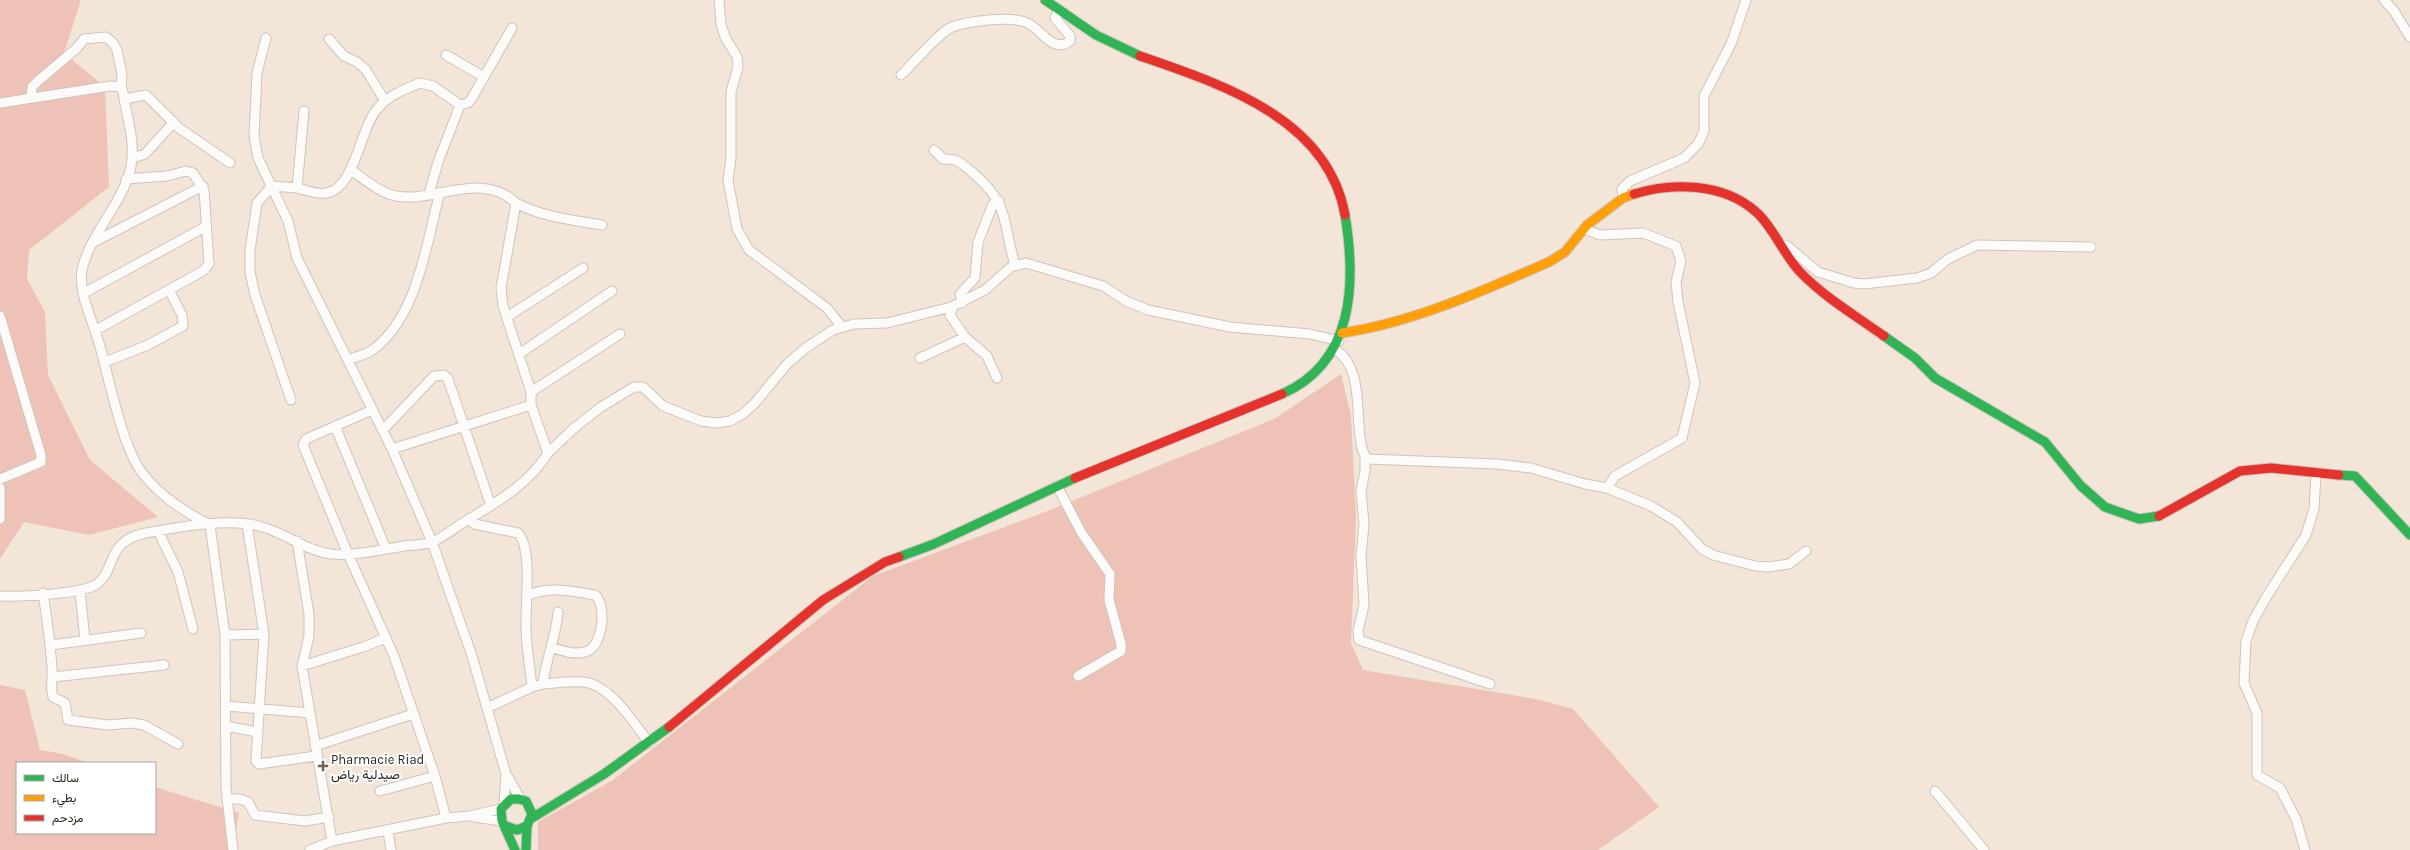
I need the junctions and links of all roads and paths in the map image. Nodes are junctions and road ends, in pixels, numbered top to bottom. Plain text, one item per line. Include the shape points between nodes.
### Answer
1 (719, 0) edge
2 (1045, 0) edge
3 (1746, 0) edge
4 (2384, 0) edge
5 (1059, 10) junction
6 (512, 28) dead end
7 (2410, 37) edge
8 (266, 38) dead end
9 (329, 39) dead end
10 (446, 55) dead end
11 (902, 75) dead end
12 (484, 77) junction
13 (121, 87) junction
14 (31, 98) junction
15 (124, 99) junction
16 (385, 101) junction
17 (0, 103) edge
18 (460, 105) junction
19 (304, 111) dead end
20 (174, 122) junction
21 (934, 150) dead end
22 (132, 158) junction
23 (230, 163) dead end
24 (351, 170) junction
25 (126, 179) junction
26 (203, 186) junction
27 (272, 186) junction
28 (297, 188) junction
29 (440, 192) junction
30 (429, 194) junction
31 (1623, 198) junction
32 (999, 201) junction
33 (516, 203) junction
34 (602, 225) dead end
35 (205, 227) junction
36 (1584, 229) junction
37 (1772, 231) junction
38 (92, 243) junction
39 (2091, 247) dead end
40 (1016, 265) junction
41 (583, 268) dead end
42 (169, 290) junction
43 (612, 291) dead end
44 (84, 293) junction
45 (962, 303) junction
46 (953, 307) junction
47 (0, 316) edge
48 (507, 317) junction
49 (842, 327) junction
50 (96, 330) junction
51 (620, 334) dead end
52 (965, 337) junction
53 (1339, 341) junction
54 (3, 342) edge
55 (519, 354) junction
56 (920, 358) dead end
57 (348, 360) junction
58 (104, 362) junction
59 (997, 378) dead end
60 (531, 392) junction
61 (291, 400) dead end
62 (531, 405) junction
63 (372, 410) junction
64 (336, 426) junction
65 (463, 428) junction
66 (383, 430) junction
67 (392, 449) junction
68 (548, 453) junction
69 (1365, 456) junction
70 (2316, 474) junction
71 (0, 479) edge
72 (1057, 486) junction
73 (0, 488) edge
74 (1607, 488) junction
75 (491, 506) junction
76 (471, 518) junction
77 (0, 519) edge
78 (247, 524) junction
79 (210, 525) junction
80 (158, 532) junction
81 (2410, 535) edge
82 (297, 541) junction
83 (432, 542) junction
84 (386, 549) junction
85 (1806, 552) dead end
86 (348, 554) junction
87 (80, 590) junction
88 (43, 593) junction
89 (528, 595) junction
90 (0, 596) edge
91 (558, 612) dead end
92 (193, 629) dead end
93 (141, 633) dead end
94 (264, 634) junction
95 (225, 635) junction
96 (386, 638) junction
97 (85, 640) junction
98 (51, 644) junction
99 (551, 647) junction
100 (164, 665) dead end
101 (302, 666) junction
102 (1078, 676) dead end
103 (53, 677) junction
104 (543, 684) junction
105 (1490, 684) dead end
106 (532, 687) junction
107 (226, 706) junction
108 (487, 708) junction
109 (258, 709) junction
110 (310, 713) junction
111 (413, 714) junction
112 (226, 726) junction
113 (257, 732) junction
114 (650, 743) junction
115 (178, 744) dead end
116 (315, 746) junction
117 (316, 756) junction
118 (506, 774) junction
119 (434, 776) junction
120 (1935, 790) dead end
121 (380, 791) dead end
122 (227, 799) junction
123 (522, 799) junction
124 (560, 800) junction
125 (502, 807) junction
126 (469, 816) junction
127 (328, 817) junction
128 (446, 818) junction
129 (529, 822) junction
130 (504, 823) junction
131 (388, 831) junction
132 (332, 841) junction
133 (233, 850) edge
134 (310, 850) edge
135 (391, 850) edge
136 (515, 850) edge
137 (526, 850) edge
138 (1984, 850) edge
139 (2305, 850) edge

1 - 49 street via 725,37 738,62 730,92 731,158 728,180 737,229 749,250 827,308
2 - 5 street
3 - 31 street via 1731,44 1704,96 1704,131 1698,144 1684,158 1630,181 1622,189
4 - 7 street via 2394,10
5 - 11 street via 1055,18 1070,36 1070,41 1065,44 1053,44 1025,22 1007,19 958,26 944,33
5 - 53 street via 1111,44 1144,58 1182,69 1243,96 1273,114 1302,138 1317,155 1338,190 1346,223 1350,283
6 - 12 street
8 - 27 street via 257,73 254,136 258,158
9 - 16 street via 344,56 366,70
10 - 12 street
12 - 18 street via 468,103
13 - 14 street via 110,86
13 - 14 street via 122,74 113,43 106,37 91,37 84,40 32,87
13 - 15 street
14 - 17 street
15 - 20 street via 146,95
15 - 22 street via 132,141
16 - 18 street via 420,83 427,83
16 - 24 street via 377,108 368,124
18 - 30 street via 438,162
19 - 28 street
20 - 22 street via 145,154
20 - 23 street
21 - 32 street via 943,159 952,158 959,162 990,187
22 - 25 street
24 - 28 street via 338,186 328,193
24 - 30 street via 394,196
25 - 26 street via 168,176 190,171
25 - 38 street
26 - 35 street
26 - 38 street
27 - 28 street
27 - 57 street via 288,221 297,258
27 - 61 street via 257,203 250,272 255,295
29 - 30 street
29 - 33 street via 476,188 493,190 508,196
29 - 57 street via 414,293 406,311 370,352
31 - 36 street via 1604,210
31 - 37 street via 1650,189 1675,187 1723,192 1746,203
32 - 40 street
32 - 45 street via 993,204 978,242 975,278 960,294
33 - 34 street via 535,213 550,217
33 - 48 street via 501,288
35 - 42 street via 210,260 207,268
35 - 44 street
36 - 53 street via 1565,252 1520,276 1445,307 1362,330
36 - 74 street via 1600,234 1643,233 1676,246 1681,261 1676,282 1678,302 1695,378 1682,438 1615,476
37 - 39 street via 1813,269 1854,283 1917,278 1931,273 1948,259 1977,245
37 - 70 street via 1799,271 1818,289 1889,339 1949,388 2046,442 2081,486 2105,507 2117,513 2139,519 2158,516 2248,469 2271,468
38 - 44 street via 82,269
40 - 45 street via 985,290
40 - 53 street via 1033,264 1103,286 1126,301 1148,310 1230,327 1310,334
41 - 48 street
42 - 50 street
42 - 58 street via 182,315 183,326 148,345
43 - 55 street
44 - 50 street
45 - 46 street
46 - 49 street via 887,322
46 - 52 street via 950,315
47 - 54 street
48 - 55 street
49 - 68 street via 802,351 754,404 730,421 701,422 663,406 642,387 634,387 601,407
50 - 58 street
51 - 60 street
52 - 56 street
52 - 59 street via 987,356
53 - 69 street via 1353,373 1360,438
53 - 72 street via 1307,378 1284,393
54 - 71 street via 41,462
55 - 60 street
57 - 63 street
58 - 79 street via 128,446 142,474 181,510
60 - 62 street
62 - 65 street
62 - 68 street
63 - 64 street
63 - 66 street
64 - 84 street
64 - 86 street via 306,439 303,445
65 - 66 street via 448,379 440,374 422,387
65 - 67 street
65 - 75 street
66 - 67 street
67 - 83 street
68 - 75 street via 526,481
69 - 74 street via 1373,460 1511,465
69 - 105 street via 1361,491 1364,605 1358,630 1359,640
70 - 81 street via 2355,476
70 - 139 street via 2310,525 2299,549 2253,621 2246,640 2243,669 2247,693 2257,713 2257,774 2280,788 2296,819
72 - 102 street via 1081,532 1110,574 1109,600 1122,644 1121,651 1115,656
72 - 114 street via 934,544 885,562 823,600
73 - 77 street
74 - 85 street via 1666,514 1684,528 1705,552 1713,555 1768,567 1789,564
75 - 76 street
76 - 83 street
76 - 89 street via 474,524 518,533 522,537 525,543
78 - 79 street
78 - 82 street via 278,532
78 - 94 street
79 - 80 street
79 - 95 street
80 - 87 street via 132,538 115,550 102,580 96,585
80 - 92 street via 176,567
82 - 86 street via 330,554
82 - 101 street via 309,614 309,636
83 - 84 street
83 - 108 street via 472,656
84 - 86 street
86 - 96 street
87 - 88 street
87 - 97 street
88 - 90 street
88 - 98 street
89 - 99 street via 538,591 562,589 599,598 603,616 595,645 589,650 575,653
89 - 106 street via 526,626
91 - 99 street via 557,634
93 - 97 street
94 - 95 street
94 - 109 street
95 - 107 street
96 - 101 street via 363,648
96 - 111 street
97 - 98 street
98 - 103 street
99 - 104 street
100 - 103 street
101 - 110 street
103 - 115 street via 52,698 65,703 68,720 108,725 144,725
104 - 106 street
104 - 114 street via 583,682 600,688 619,704
106 - 108 street
107 - 109 street
107 - 112 street
108 - 118 street
109 - 110 street
109 - 113 street
110 - 116 street
111 - 116 street
111 - 119 street
112 - 113 street
112 - 122 street
113 - 117 street via 258,764
114 - 124 street
116 - 117 street
117 - 127 street
118 - 123 street
118 - 125 street
119 - 121 street
119 - 128 street
120 - 138 street
122 - 127 street via 248,802 255,814 305,821
122 - 133 street
123 - 124 street
123 - 125 street via 511,799
123 - 129 street via 531,807
124 - 129 street
125 - 126 street
125 - 130 street
126 - 128 street
126 - 130 street
127 - 132 street
128 - 131 street
129 - 130 street via 517,830
129 - 137 street
130 - 136 street
131 - 132 street
131 - 135 street
132 - 134 street

